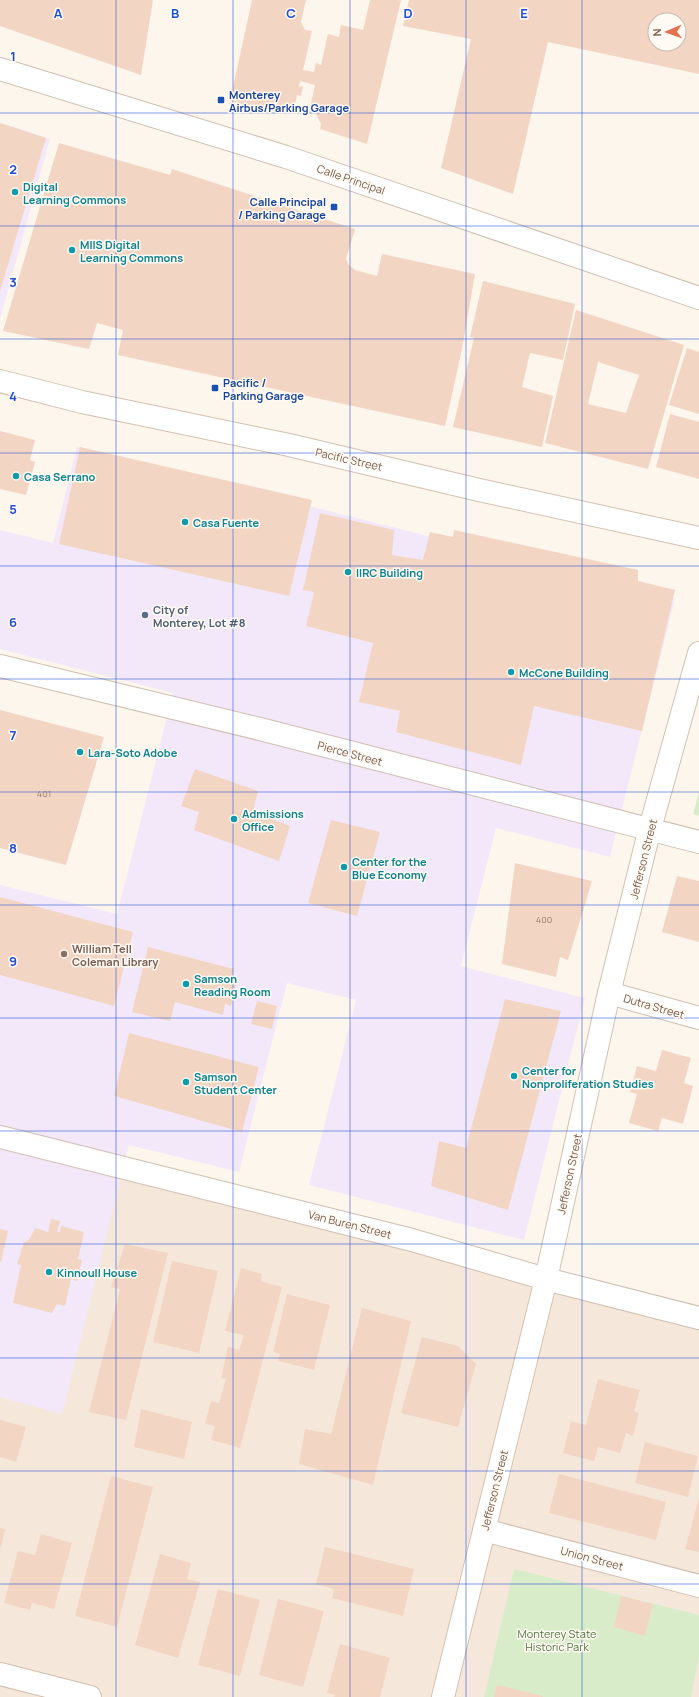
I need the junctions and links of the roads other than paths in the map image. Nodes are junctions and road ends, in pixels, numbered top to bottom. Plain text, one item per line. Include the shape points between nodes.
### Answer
1 (0, 69) edge
2 (699, 298) edge
3 (0, 381) edge
4 (699, 538) edge
5 (699, 653) edge
6 (0, 666) edge
7 (650, 828) junction
8 (699, 842) edge
9 (609, 993) junction
10 (699, 1018) edge
11 (0, 1137) edge
12 (546, 1279) junction
13 (699, 1318) edge
14 (484, 1530) junction
15 (699, 1586) edge
16 (0, 1674) edge
17 (90, 1697) edge
18 (443, 1697) edge

1 - 2 street, Calle Principal via 286,157
3 - 4 street, Pacific Street via 82,402 289,445
5 - 7 street, Jefferson Street
6 - 7 street, Pierce Street
7 - 8 street, Pierce Street
7 - 9 street, Jefferson Street
9 - 10 street, Dutra Street
9 - 12 street, Jefferson Street
11 - 12 street, Van Buren Street via 412,1240
12 - 13 street, Van Buren Street
12 - 14 street, Jefferson Street
14 - 15 street, Union Street
14 - 18 street, Jefferson Street
16 - 17 street

